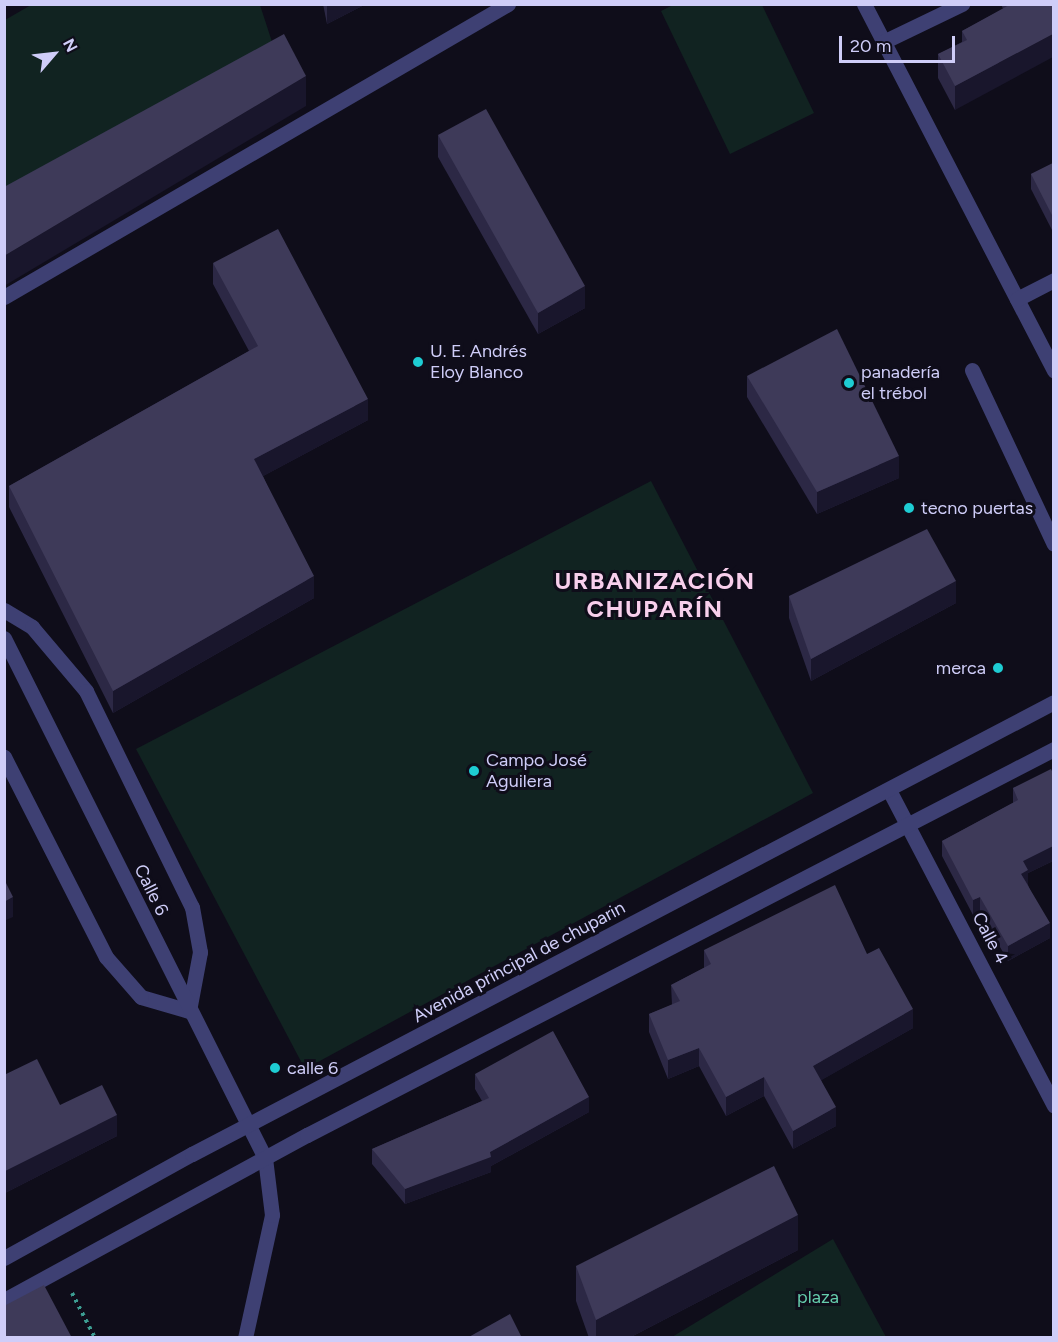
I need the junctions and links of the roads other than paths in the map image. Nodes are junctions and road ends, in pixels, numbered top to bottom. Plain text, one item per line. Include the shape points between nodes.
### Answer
1 (508, 4) edge
2 (864, 4) edge
3 (962, 4) edge
4 (883, 42) junction
5 (1053, 280) edge
6 (4, 297) edge
7 (1017, 299) junction
8 (972, 370) dead end
9 (1053, 371) edge
10 (1053, 544) edge
11 (4, 610) edge
12 (4, 638) edge
13 (1053, 702) edge
14 (1053, 749) edge
15 (4, 757) edge
16 (890, 790) junction
17 (907, 825) junction
18 (189, 1011) junction
19 (1053, 1105) edge
20 (249, 1126) junction
21 (265, 1158) junction
22 (4, 1258) edge
23 (4, 1300) edge
24 (245, 1338) edge

1 - 6 street
2 - 4 street
3 - 4 street
4 - 7 street
5 - 7 street
7 - 9 street
8 - 10 street
11 - 18 street via 32,627 86,690 192,907 200,952
12 - 18 street, Calle 6
13 - 16 street, Avenida principal de chuparin
14 - 17 street
15 - 18 street via 106,957 141,997
16 - 17 street, Calle 4
16 - 20 street, Avenida principal de chuparin
17 - 19 street, Calle 4
17 - 21 street
18 - 20 street, Calle 6
20 - 21 street, Calle 6
20 - 22 street, Avenida principal de chuparin
21 - 23 street
21 - 24 street, Calle 6 via 272,1215

